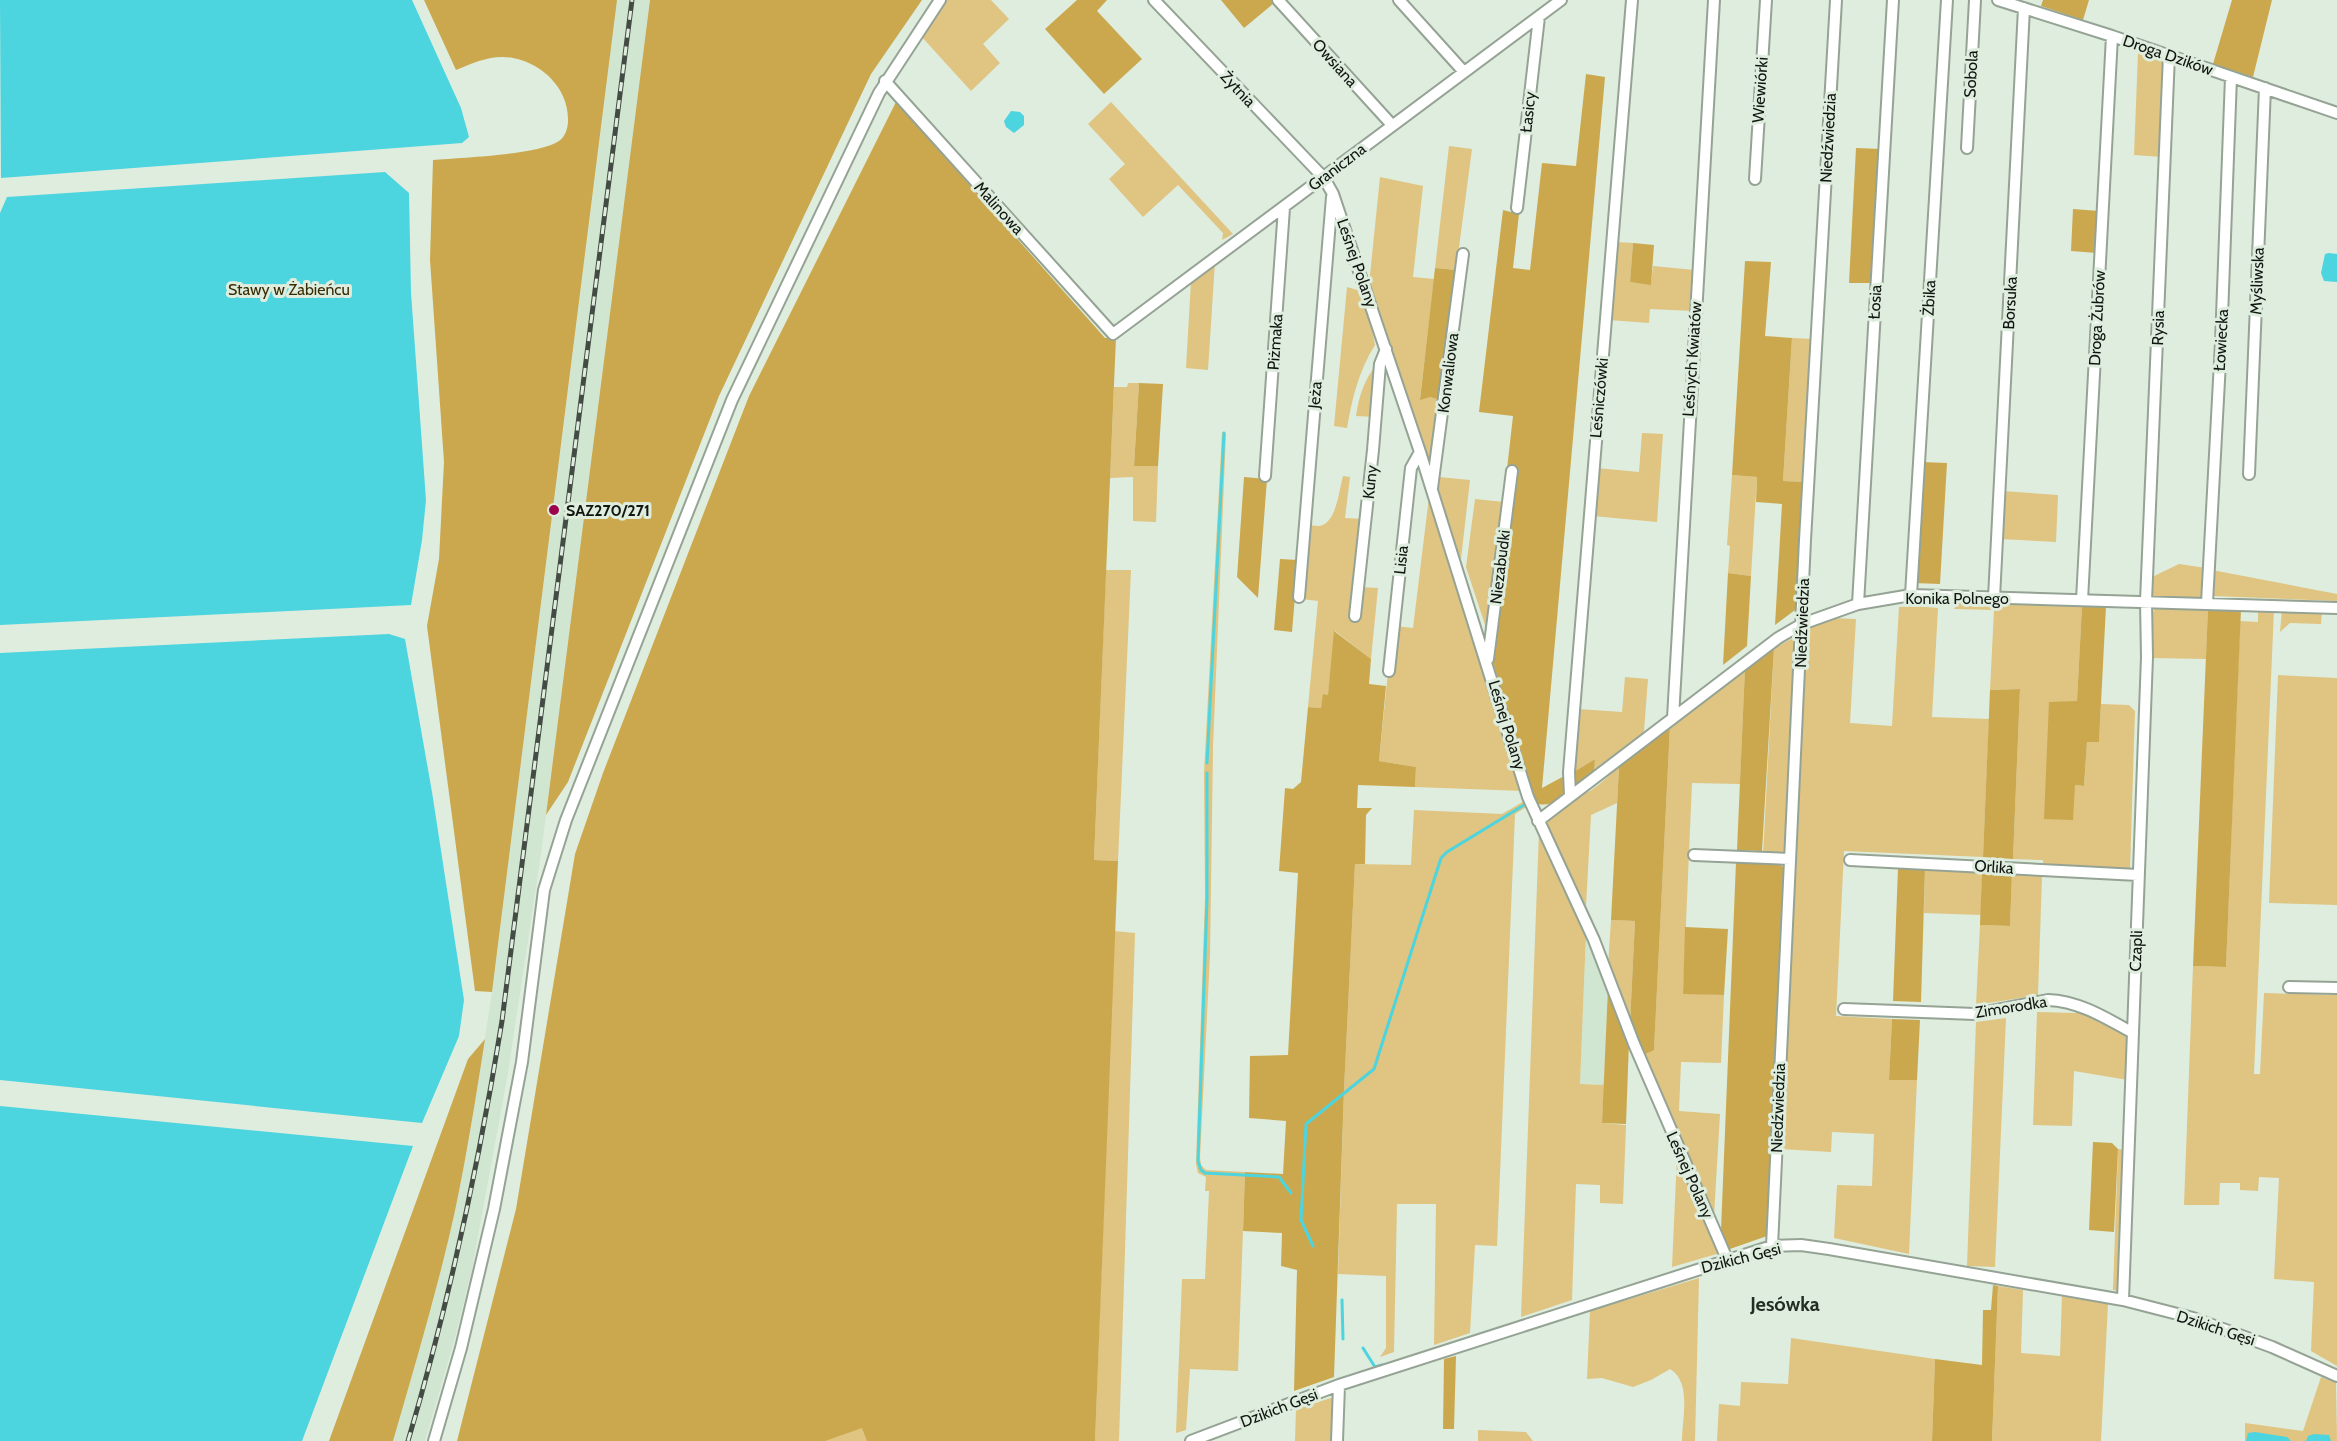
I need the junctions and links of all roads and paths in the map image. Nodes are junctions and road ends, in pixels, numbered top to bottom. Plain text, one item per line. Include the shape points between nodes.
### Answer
1 (940, 0) edge
2 (1154, 0) edge
3 (1278, 0) edge
4 (1399, 0) edge
5 (1561, 0) edge
6 (1632, 0) edge
7 (1714, 0) edge
8 (1766, 0) edge
9 (1836, 0) edge
10 (1893, 0) edge
11 (1947, 0) edge
12 (1975, 0) edge
13 (1998, 0) edge
14 (2024, 8) junction
15 (1539, 17) junction
16 (2112, 36) junction
17 (2169, 55) junction
18 (1464, 72) junction
19 (2231, 77) junction
20 (885, 81) junction
21 (2265, 88) junction
22 (2337, 113) edge
23 (1392, 125) junction
24 (1967, 148) dead end
25 (1324, 178) junction
26 (1755, 179) dead end
27 (1333, 194) junction
28 (1284, 207) junction
29 (1517, 208) dead end
30 (1463, 254) dead end
31 (1113, 334) joint
32 (1386, 350) junction
33 (1420, 452) junction
34 (1512, 471) dead end
35 (2249, 474) dead end
36 (1265, 476) dead end
37 (1431, 491) junction
38 (1911, 595) junction
39 (1299, 597) dead end
40 (1994, 598) junction
41 (2082, 600) junction
42 (2146, 601) junction
43 (2207, 603) junction
44 (1858, 604) junction
45 (2337, 608) edge
46 (1355, 616) dead end
47 (1802, 624) junction
48 (1488, 663) junction
49 (1389, 671) dead end
50 (1673, 718) junction
51 (1570, 795) junction
52 (1538, 821) junction
53 (1694, 855) dead end
54 (1790, 859) junction
55 (1850, 860) dead end
56 (2138, 875) junction
57 (2289, 987) dead end
58 (2337, 988) edge
59 (1844, 1009) dead end
60 (2133, 1033) junction
61 (1772, 1246) junction
62 (1727, 1259) junction
63 (2123, 1300) junction
64 (2337, 1376) edge
65 (1339, 1385) junction
66 (434, 1441) edge
67 (1191, 1441) edge
68 (1337, 1441) edge

1 - 20 street
2 - 25 street, Żytnia
3 - 23 street, Owsiana
4 - 18 street
5 - 15 street, Graniczna
6 - 51 street, Leśniczówki
7 - 50 street, Leśnych Kwiatów
8 - 26 street, Wiewiórki
9 - 47 street, Niedźwiedzia
10 - 44 street, Łosia
11 - 38 street, Żbika
12 - 24 street, Sobola
13 - 14 street, Droga Dzików
14 - 16 street, Droga Dzików
14 - 40 street, Borsuka
15 - 18 street, Graniczna
15 - 29 street, Łasicy
16 - 17 street, Droga Dzików
16 - 41 street, Droga Żubrów
17 - 19 street, Droga Dzików
17 - 42 street, Rysia
18 - 23 street, Graniczna
19 - 21 street, Droga Dzików
19 - 43 street, Łowiecka
20 - 31 street, Malinowa
20 - 66 street via 732,400 566,820 544,890 522,1062 494,1209
21 - 22 street, Droga Dzików
21 - 35 street, Myśliwska
23 - 25 street, Graniczna
25 - 27 street, Leśnej Polany
25 - 28 street, Graniczna
27 - 32 street, Leśnej Polany
27 - 39 street, Jeża
28 - 31 street, Graniczna
28 - 36 street, Piżmaka
30 - 37 street, Konwaliowa
32 - 33 street, Leśnej Polany
32 - 46 street, Kuny via 1380,364
33 - 37 street, Leśnej Polany
33 - 49 street, Lisia via 1411,468
34 - 48 street, Niezabudki
37 - 48 street, Leśnej Polany
38 - 40 street, Konika Polnego
38 - 44 street, Konika Polnego
40 - 41 street, Konika Polnego
41 - 42 street, Konika Polnego
42 - 43 street, Konika Polnego
42 - 56 street, Czapli
43 - 45 street, Konika Polnego
44 - 47 street, Konika Polnego
47 - 50 street, Konika Polnego
47 - 54 street, Niedźwiedzia
48 - 52 street, Leśnej Polany
50 - 51 street, Konika Polnego
51 - 52 street, Konika Polnego
52 - 62 street, Leśnej Polany via 1589,929
53 - 54 street
54 - 61 street, Niedźwiedzia
55 - 56 street, Orlika
56 - 60 street, Czapli
57 - 58 street
59 - 60 street, Zimorodka via 1975,1014 2060,1000
60 - 63 street, Czapli
61 - 62 street, Dzikich Gęsi
61 - 63 street, Dzikich Gęsi via 1802,1245
62 - 65 street, Dzikich Gęsi
63 - 64 street, Dzikich Gęsi via 2193,1318
65 - 67 street, Dzikich Gęsi
65 - 68 street

